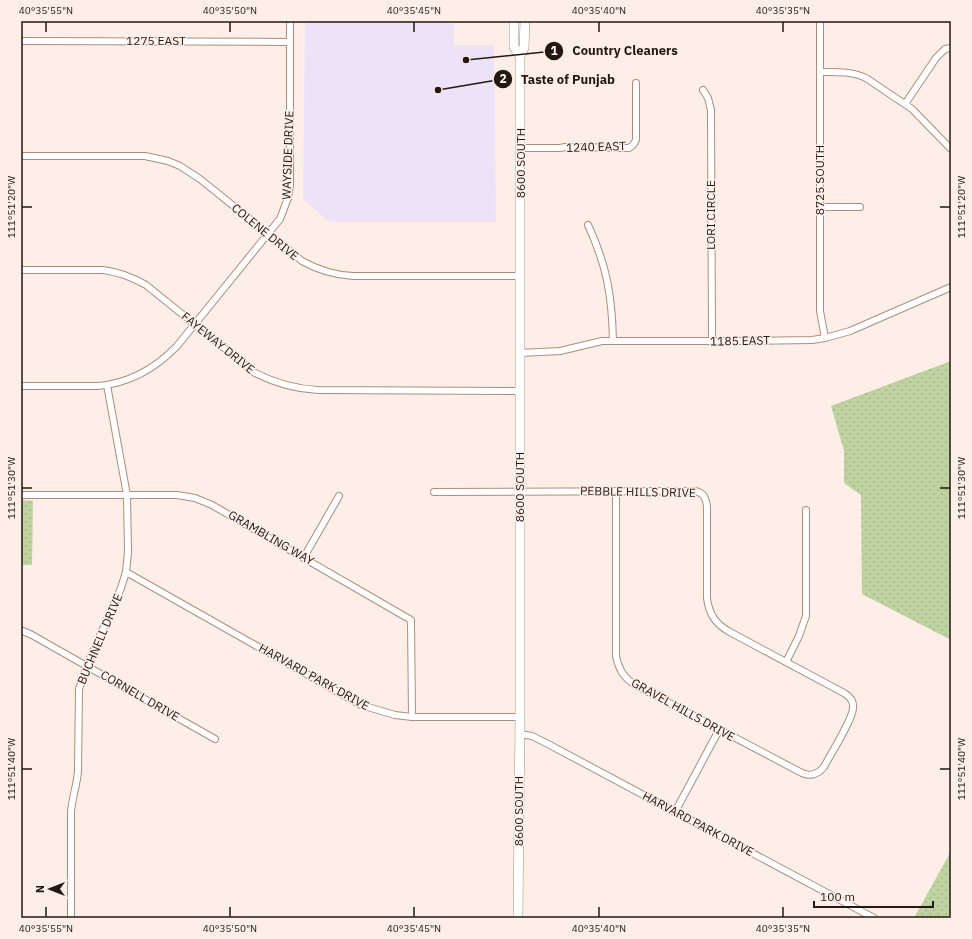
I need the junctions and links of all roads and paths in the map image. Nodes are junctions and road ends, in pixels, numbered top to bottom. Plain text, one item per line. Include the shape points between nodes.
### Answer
1 (290, 21) edge
2 (514, 21) edge
3 (525, 21) edge
4 (820, 21) edge
5 (21, 41) edge
6 (290, 42) junction
7 (951, 48) edge
8 (520, 56) junction
9 (820, 72) junction
10 (636, 83) dead end
11 (703, 90) dead end
12 (905, 104) junction
13 (521, 148) junction
14 (950, 148) edge
15 (21, 156) edge
16 (820, 207) junction
17 (860, 207) dead end
18 (588, 225) dead end
19 (269, 235) junction
20 (21, 270) edge
21 (520, 276) junction
22 (951, 287) edge
23 (194, 325) junction
24 (825, 338) junction
25 (614, 340) junction
26 (712, 341) junction
27 (520, 353) junction
28 (107, 385) junction
29 (21, 386) edge
30 (520, 391) junction
31 (520, 491) junction
32 (616, 491) junction
33 (434, 492) dead end
34 (21, 495) edge
35 (127, 495) junction
36 (339, 496) dead end
37 (806, 510) dead end
38 (304, 557) junction
39 (126, 572) junction
40 (23, 631) dead end
41 (786, 662) junction
42 (87, 665) junction
43 (853, 704) joint
44 (412, 717) junction
45 (520, 717) junction
46 (719, 730) junction
47 (520, 734) junction
48 (215, 739) dead end
49 (675, 812) junction
50 (71, 918) edge
51 (518, 918) edge
52 (874, 918) edge

1 - 6 street, WAYSIDE DRIVE
2 - 8 main road, 8600 SOUTH via 514,47
3 - 8 main road, 8600 SOUTH via 524,48
4 - 9 street, 8725 SOUTH
5 - 6 street, 1275 EAST
6 - 19 street, WAYSIDE DRIVE via 290,185 280,219
7 - 12 street via 945,49 936,58
8 - 13 main road, 8600 SOUTH
9 - 12 street via 859,75
9 - 16 street, 8725 SOUTH
10 - 13 street, 1240 EAST via 636,140 629,148
11 - 26 street, LORI CIRCLE via 711,110
12 - 14 street
13 - 21 main road, 8600 SOUTH
15 - 19 street, COLENE DRIVE via 145,156 168,161 200,179
16 - 17 street
16 - 24 street, 8725 SOUTH via 820,311
18 - 25 street via 603,261 608,281
19 - 21 street, COLENE DRIVE via 302,261 321,270 342,275
19 - 23 street, WAYSIDE DRIVE
20 - 23 street, FAYEWAY DRIVE via 114,271 146,286
21 - 27 main road, 8600 SOUTH
22 - 24 street, 1185 EAST via 850,331
23 - 28 street, WAYSIDE DRIVE via 165,358 151,369 122,382
23 - 30 street, FAYEWAY DRIVE via 255,374 292,387 318,390
24 - 26 street, 1185 EAST
25 - 26 street, 1185 EAST
25 - 27 street, 1185 EAST via 560,351
27 - 30 main road, 8600 SOUTH
28 - 29 street, WAYSIDE DRIVE
28 - 35 street, BUCHNELL DRIVE
30 - 31 main road, 8600 SOUTH
31 - 32 street, PEBBLE HILLS DRIVE
31 - 33 street, PEBBLE HILLS DRIVE
31 - 45 main road, 8600 SOUTH
32 - 41 street, PEBBLE HILLS DRIVE via 695,491 703,494 707,507 707,598 711,616 728,631
32 - 46 street, GRAVEL HILLS DRIVE via 618,666 629,682
34 - 35 street, GRAMBLING WAY
35 - 38 street, GRAMBLING WAY via 182,496 204,501
35 - 39 street, BUCHNELL DRIVE
36 - 38 street
37 - 41 street via 806,616
38 - 44 street, GRAMBLING WAY via 411,620
39 - 42 street, BUCHNELL DRIVE
39 - 44 street, HARVARD PARK DRIVE via 361,705 389,714
40 - 42 street, CORNELL DRIVE
41 - 43 street, PEBBLE HILLS DRIVE via 844,693
42 - 48 street, CORNELL DRIVE
42 - 50 street, BUCHNELL DRIVE via 79,688 78,700 78,771 71,812
43 - 46 street, GRAVEL HILLS DRIVE via 851,718 824,766 820,772 810,775
44 - 45 street, HARVARD PARK DRIVE
45 - 47 main road, 8600 SOUTH
46 - 49 street
47 - 49 street, HARVARD PARK DRIVE via 539,739
47 - 51 main road, 8600 SOUTH
49 - 52 street, HARVARD PARK DRIVE

